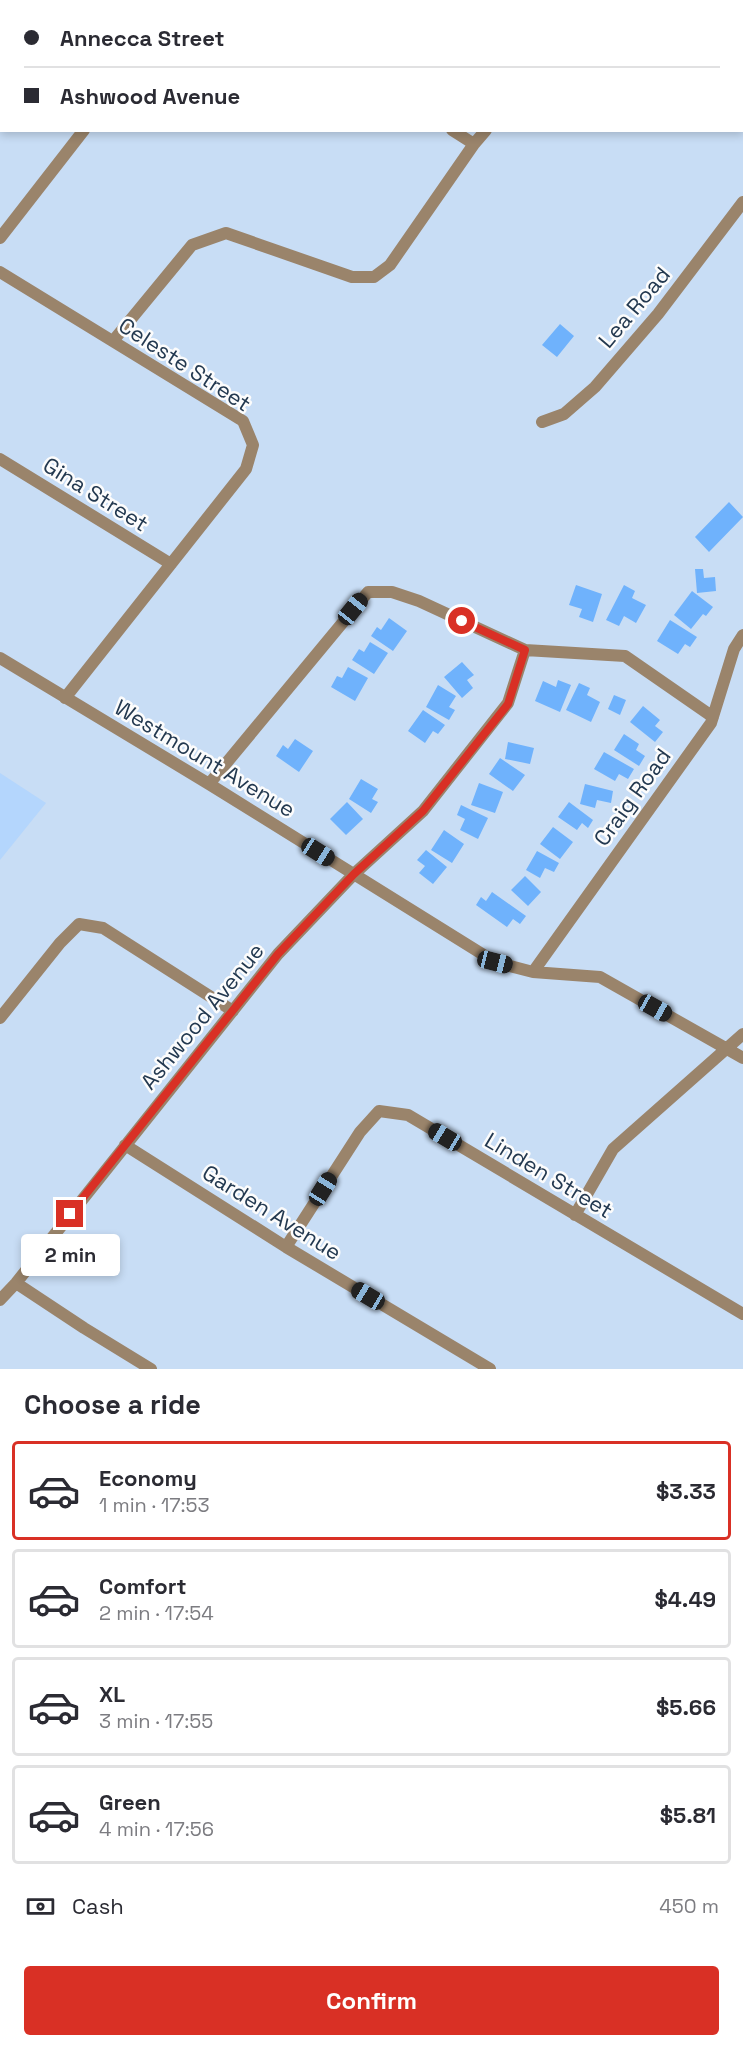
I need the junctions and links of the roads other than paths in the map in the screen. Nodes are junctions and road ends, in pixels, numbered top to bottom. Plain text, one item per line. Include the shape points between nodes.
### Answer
1 (82, 132) edge
2 (455, 132) edge
3 (484, 132) edge
4 (474, 144) junction
5 (743, 202) edge
6 (0, 238) edge
7 (0, 272) edge
8 (112, 341) junction
9 (542, 422) dead end
10 (0, 459) edge
11 (171, 564) junction
12 (743, 634) edge
13 (525, 650) junction
14 (0, 658) edge
15 (65, 698) junction
16 (712, 717) junction
17 (209, 784) junction
18 (354, 874) junction
19 (533, 972) junction
20 (233, 1011) junction
21 (0, 1018) edge
22 (743, 1034) edge
23 (729, 1048) junction
24 (743, 1058) edge
25 (125, 1145) junction
26 (575, 1215) junction
27 (286, 1246) junction
28 (16, 1283) junction
29 (0, 1300) edge
30 (743, 1314) edge
31 (151, 1369) edge
32 (490, 1369) edge

1 - 6 street
2 - 4 street
3 - 4 street
4 - 8 street via 390,265 374,277 352,277 226,233 192,245
5 - 9 street, Lea Road via 658,314 595,387 564,414
7 - 8 street, Celeste Street
8 - 11 street, Celeste Street via 243,421 253,445 246,469
10 - 11 street, Gina Street
11 - 15 street, Celeste Street
12 - 16 street, Craig Road via 734,649
13 - 16 street via 625,656
13 - 17 street via 419,601 392,592 368,592
13 - 18 street, Ashwood Avenue via 508,704 423,811
14 - 15 street, Westmount Avenue
15 - 17 street, Westmount Avenue
16 - 19 street, Craig Road
17 - 18 street, Westmount Avenue
18 - 19 street, Westmount Avenue via 495,962
18 - 20 street, Ashwood Avenue via 278,954
19 - 23 street, Westmount Avenue via 600,977
20 - 21 street via 103,928 79,924
20 - 25 street, Ashwood Avenue
22 - 23 street
23 - 24 street, Westmount Avenue
23 - 26 street via 613,1149
25 - 27 street, Garden Avenue
25 - 28 street, Ashwood Avenue
26 - 27 street, Linden Street via 408,1115 379,1111 360,1132
26 - 30 street, Linden Street
27 - 32 street, Garden Avenue
28 - 29 street, Ashwood Avenue
28 - 31 street

